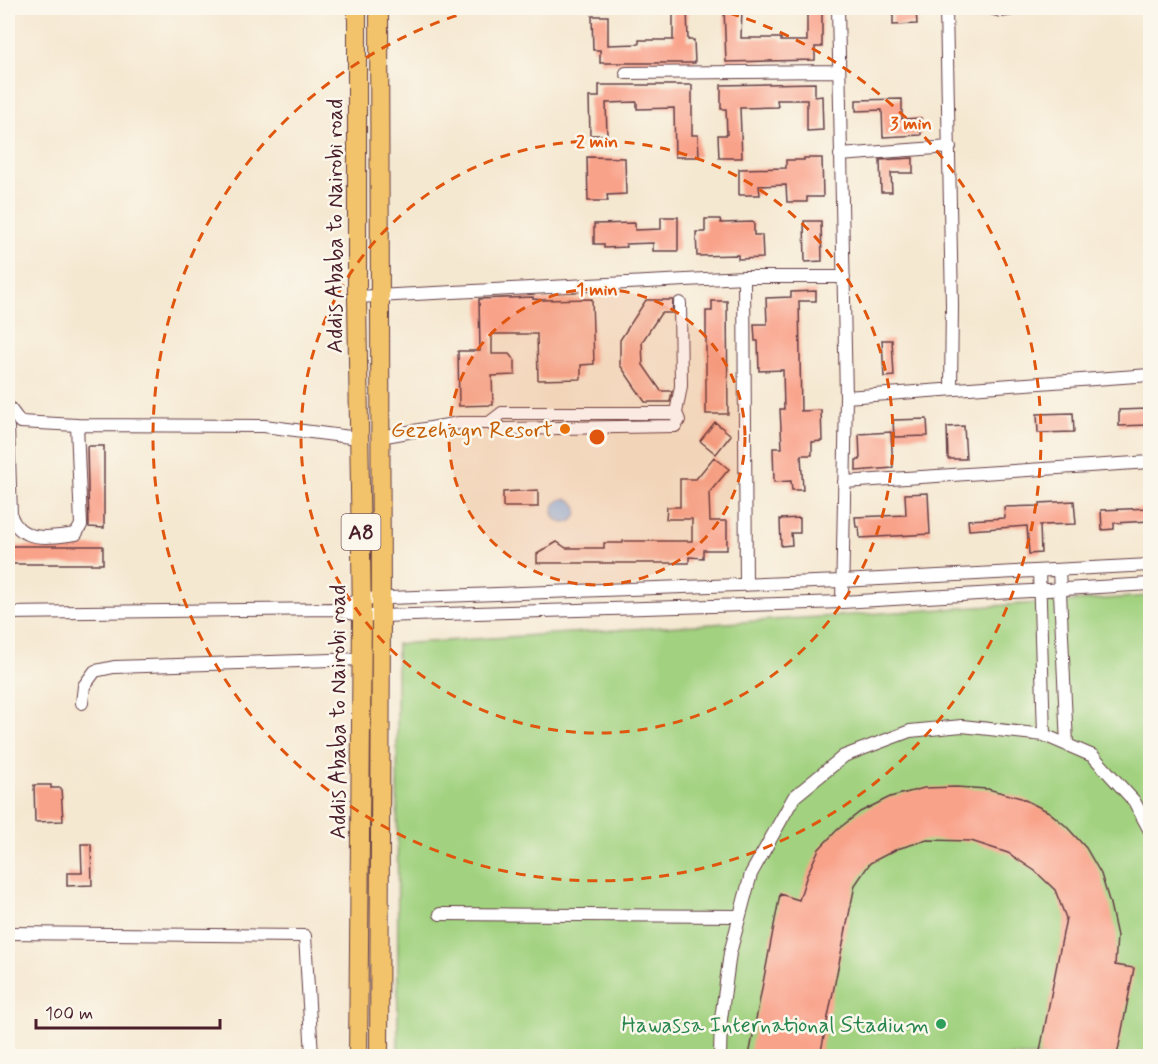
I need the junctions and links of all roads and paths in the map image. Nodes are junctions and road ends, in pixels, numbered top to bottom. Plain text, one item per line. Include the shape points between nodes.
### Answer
1 (357, 8) edge
2 (379, 8) edge
3 (838, 8) edge
4 (946, 8) edge
5 (991, 8) edge
6 (1018, 8) edge
7 (838, 71) junction
8 (626, 73) dead end
9 (950, 147) junction
10 (840, 155) junction
11 (744, 277) junction
12 (844, 277) junction
13 (380, 296) junction
14 (357, 297) junction
15 (680, 303) dead end
16 (1150, 375) edge
17 (951, 389) junction
18 (846, 397) junction
19 (8, 406) edge
20 (14, 422) edge
21 (77, 426) junction
22 (8, 427) edge
23 (380, 437) junction
24 (358, 438) junction
25 (1150, 462) edge
26 (844, 482) junction
27 (1150, 565) edge
28 (1059, 570) junction
29 (1039, 571) junction
30 (841, 581) junction
31 (1150, 584) edge
32 (746, 585) junction
33 (1061, 590) junction
34 (1040, 591) junction
35 (842, 602) junction
36 (381, 607) junction
37 (362, 608) junction
38 (8, 612) edge
39 (362, 659) junction
40 (82, 703) dead end
41 (1044, 735) junction
42 (1067, 745) junction
43 (1150, 831) edge
44 (440, 914) dead end
45 (739, 916) junction
46 (8, 933) edge
47 (312, 1056) edge
48 (358, 1056) edge
49 (379, 1056) edge
50 (720, 1056) edge

1 - 14 highway, Addis Ababa to Nairobi road / A8
2 - 13 highway, Addis Ababa to Nairobi road / A8
3 - 7 street
4 - 9 street
5 - 6 street
7 - 8 street
7 - 10 street
9 - 10 street
9 - 17 street
10 - 12 street
11 - 12 street
11 - 13 street
11 - 32 street
12 - 18 street
13 - 14 street
13 - 23 highway, Addis Ababa to Nairobi road / A8
14 - 24 highway, Addis Ababa to Nairobi road / A8
15 - 23 street via 681,386 676,413 679,420 675,426 503,429 489,423 459,423
16 - 17 street
17 - 18 street
18 - 26 street
19 - 20 street
20 - 21 street
21 - 22 street via 80,531 39,538 14,525 11,516
21 - 24 street via 264,426
23 - 36 highway, Addis Ababa to Nairobi road / A8
24 - 37 highway, Addis Ababa to Nairobi road / A8
25 - 26 street
26 - 30 street
27 - 28 street
28 - 29 street
28 - 33 street
29 - 30 street
29 - 34 street
30 - 32 street
30 - 35 street
31 - 33 street
32 - 36 street
33 - 34 street
33 - 42 street
34 - 35 street
34 - 41 street
35 - 36 street
36 - 37 street
36 - 37 street
36 - 49 highway, Addis Ababa to Nairobi road / A8
37 - 38 street
37 - 39 highway, Addis Ababa to Nairobi road / A8
39 - 40 street via 114,667 95,670 84,686
39 - 48 highway, Addis Ababa to Nairobi road / A8
41 - 42 street
41 - 45 street via 962,726 910,731 844,756 794,796 751,874
42 - 43 street via 1093,756 1134,801
44 - 45 street
45 - 50 street via 721,1019
46 - 47 street via 305,936

